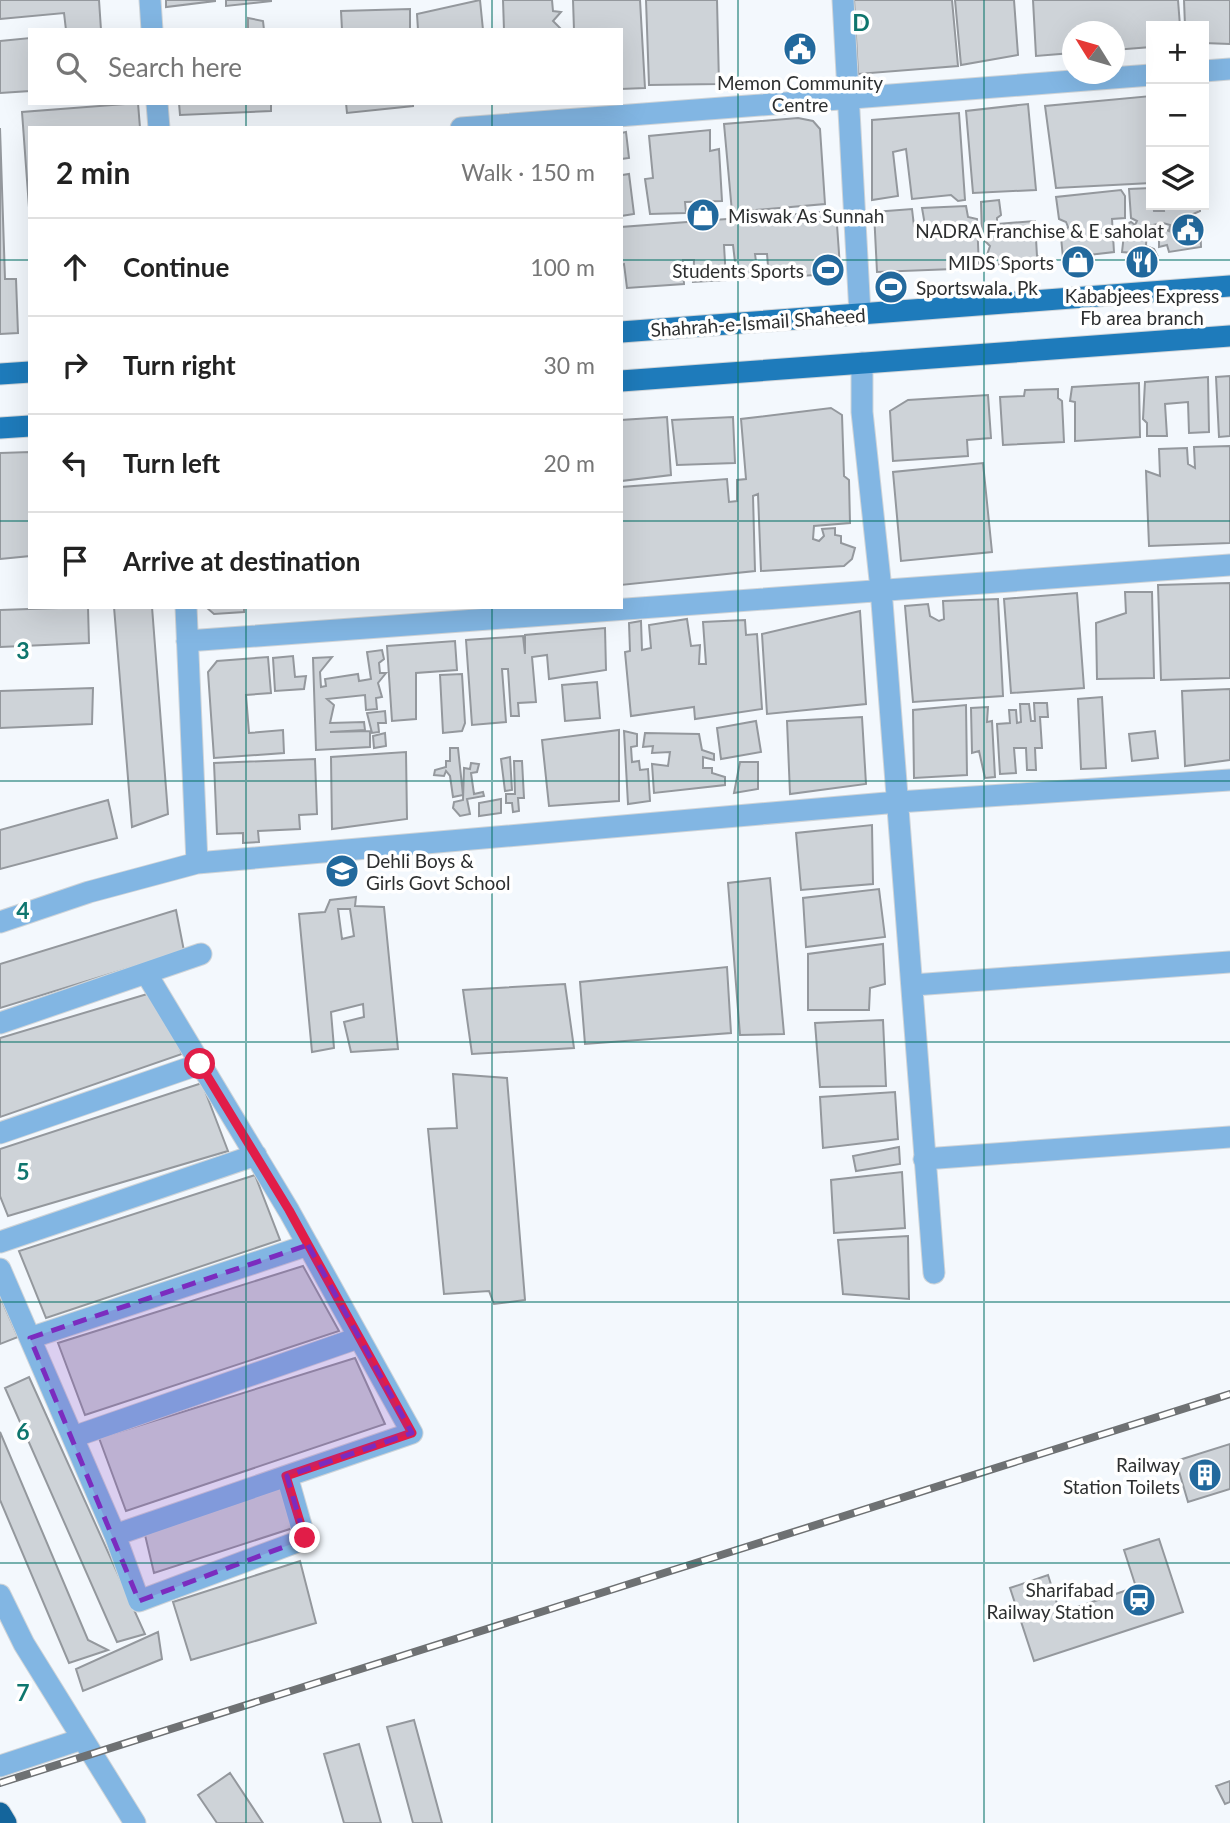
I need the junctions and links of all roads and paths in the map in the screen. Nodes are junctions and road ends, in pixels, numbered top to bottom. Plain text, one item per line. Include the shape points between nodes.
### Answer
1 (150, 0) edge
2 (843, 0) edge
3 (152, 28) edge
4 (1230, 68) edge
5 (1209, 70) edge
6 (1146, 75) edge
7 (849, 100) junction
8 (157, 105) edge
9 (159, 126) edge
10 (489, 126) edge
11 (1230, 286) edge
12 (860, 314) junction
13 (623, 332) edge
14 (1230, 336) edge
15 (862, 363) junction
16 (28, 372) edge
17 (0, 374) edge
18 (623, 381) edge
19 (28, 426) edge
20 (0, 428) edge
21 (1230, 565) edge
22 (881, 589) junction
23 (623, 608) edge
24 (186, 609) edge
25 (614, 609) edge
26 (187, 641) junction
27 (1230, 780) edge
28 (898, 802) junction
29 (197, 863) junction
30 (0, 922) edge
31 (201, 954) dead end
32 (1230, 962) edge
33 (146, 973) junction
34 (913, 985) junction
35 (0, 1023) edge
36 (200, 1064) junction
37 (0, 1133) edge
38 (1230, 1137) edge
39 (256, 1155) junction
40 (924, 1159) junction
41 (0, 1242) edge
42 (308, 1245) junction
43 (0, 1269) edge
44 (934, 1273) dead end
45 (30, 1338) junction
46 (358, 1338) junction
47 (73, 1437) junction
48 (286, 1476) junction
49 (115, 1535) junction
50 (0, 1595) edge
51 (82, 1739) junction
52 (0, 1766) edge
53 (0, 1813) edge
54 (6, 1823) edge
55 (135, 1823) edge

1 - 3 street
2 - 7 street
4 - 5 street
6 - 7 street
7 - 10 street
7 - 12 street
8 - 9 street
11 - 12 main road, Shahrah-e-Ismail Shaheed
12 - 13 main road, Shahrah-e-Ismail Shaheed
14 - 15 main road
15 - 18 main road
15 - 22 street via 862,412
16 - 17 main road
19 - 20 main road
21 - 22 street
22 - 23 street
22 - 28 street
24 - 26 street
25 - 26 street
26 - 29 street
27 - 28 street
28 - 29 street
28 - 34 street
29 - 30 street
31 - 33 street
32 - 34 street
33 - 35 street
33 - 36 street
34 - 40 street
36 - 37 street
36 - 39 street
38 - 40 street
39 - 41 street
39 - 42 street
40 - 44 street
42 - 45 street
42 - 46 street
43 - 45 street
45 - 47 street
46 - 47 street
46 - 48 street via 412,1433
47 - 49 street
48 - 49 street
48 - 49 street via 305,1538 139,1601
50 - 51 street
51 - 52 street
51 - 55 street
53 - 54 highway

